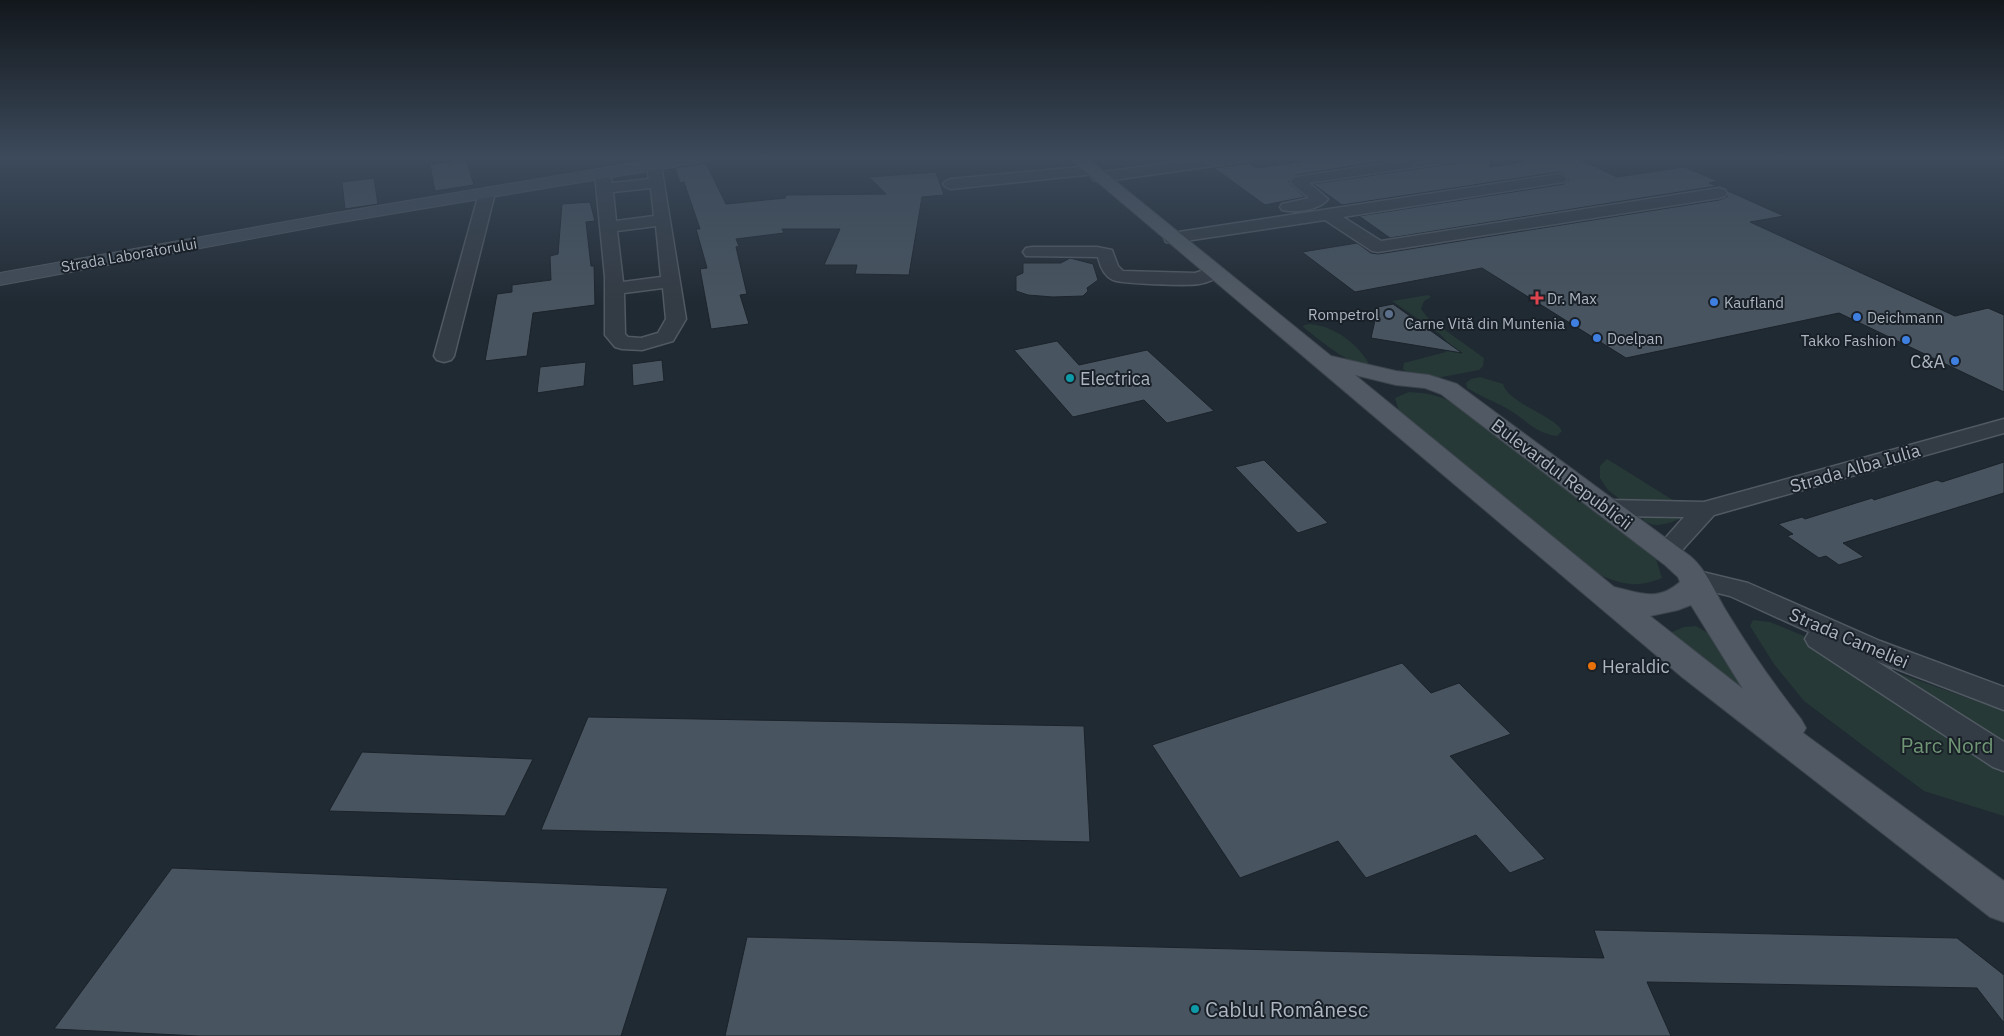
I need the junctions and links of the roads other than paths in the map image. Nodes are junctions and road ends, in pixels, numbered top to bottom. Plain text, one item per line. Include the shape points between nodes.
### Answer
1 (414, 205) edge
2 (484, 205) edge
3 (607, 205) edge
4 (661, 205) edge
5 (1133, 205) edge
6 (1303, 205) edge
7 (1390, 205) edge
8 (1641, 205) edge
9 (1328, 215) junction
10 (663, 220) junction
11 (609, 226) junction
12 (1165, 232) junction
13 (1032, 252) dead end
14 (1214, 272) junction
15 (0, 279) edge
16 (670, 281) junction
17 (615, 288) junction
18 (444, 356) dead end
19 (1323, 361) junction
20 (1416, 381) junction
21 (1373, 402) junction
22 (2004, 426) edge
23 (1609, 508) junction
24 (1706, 510) junction
25 (1666, 552) junction
26 (1695, 582) junction
27 (1603, 595) junction
28 (1752, 596) junction
29 (2004, 699) edge
30 (2004, 758) edge
31 (1815, 760) junction
32 (2004, 904) edge

1 - 15 street, Strada Laboratorului
2 - 18 street
3 - 11 street
4 - 10 street
5 - 12 main road, Bulevardul Republicii
6 - 12 street
7 - 9 street
8 - 9 street via 1378,247
9 - 12 street
10 - 11 street
10 - 16 street
11 - 17 street
12 - 14 main road, Bulevardul Republicii
13 - 14 street via 1106,254 1112,272 1119,276 1198,279
14 - 19 main road, Bulevardul Republicii
16 - 17 street
16 - 17 street via 676,319 666,337 642,344 622,343 615,335
19 - 20 main road, Bulevardul Republicii
19 - 21 main road, Bulevardul Republicii
20 - 21 main road, Bulevardul Republicii via 1386,387
20 - 23 main road, Bulevardul Republicii via 1449,389
21 - 27 main road, Bulevardul Republicii
22 - 24 street, Strada Alba Iulia
23 - 24 street, Strada Alba Iulia
23 - 25 main road, Bulevardul Republicii
24 - 25 street
25 - 26 main road, Bulevardul Republicii via 1685,568
26 - 27 main road, Bulevardul Republicii via 1678,600 1651,606
26 - 28 street, Strada Cameliei via 1738,589
26 - 31 main road, Bulevardul Republicii via 1741,662
27 - 31 main road, Bulevardul Republicii
28 - 29 street, Strada Cameliei via 1870,648
28 - 30 street
31 - 32 main road, Bulevardul Republicii

